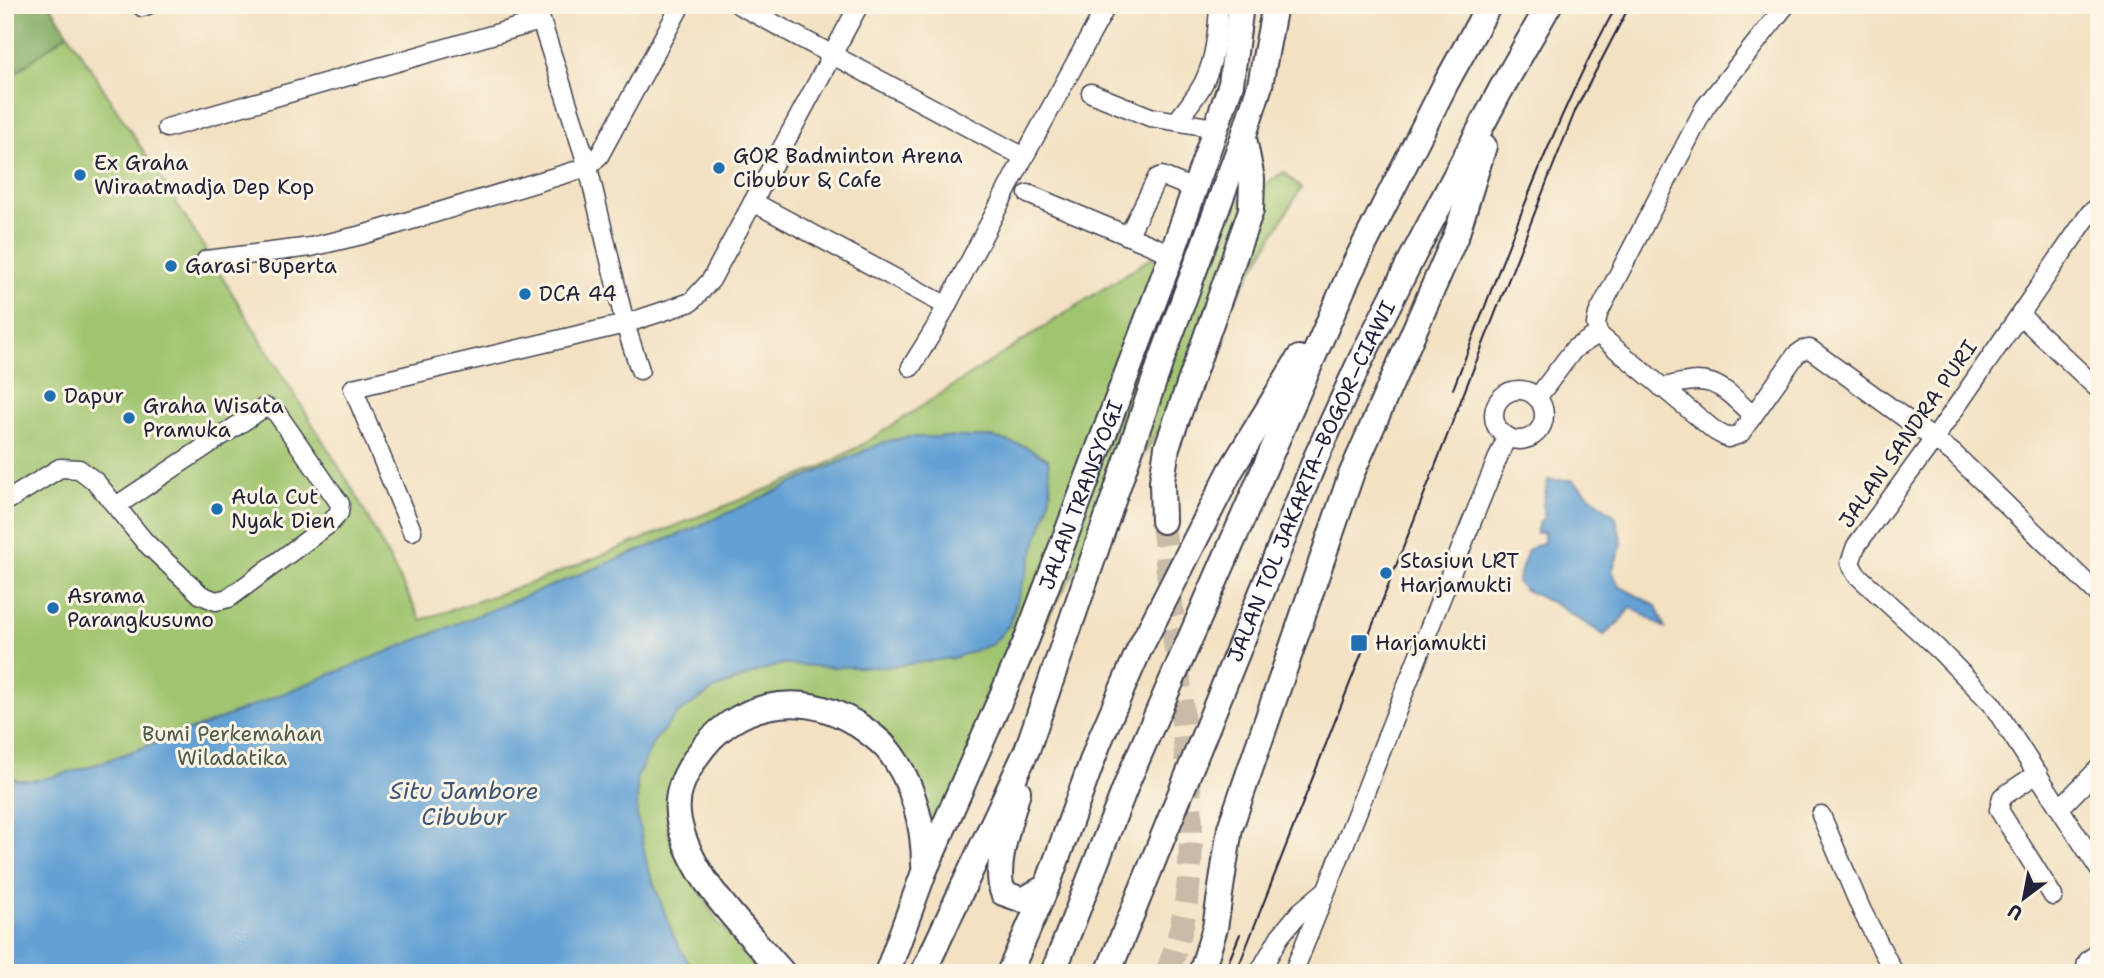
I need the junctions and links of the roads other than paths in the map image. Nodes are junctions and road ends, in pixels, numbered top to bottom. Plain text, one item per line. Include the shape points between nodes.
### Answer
1 (681, 5) edge
2 (739, 5) edge
3 (859, 5) edge
4 (1107, 5) edge
5 (1219, 5) edge
6 (1241, 5) edge
7 (1275, 5) edge
8 (1489, 5) edge
9 (1549, 5) edge
10 (1786, 5) edge
11 (538, 13) edge
12 (831, 55) junction
13 (1500, 91) junction
14 (1091, 93) dead end
15 (1177, 121) junction
16 (167, 128) dead end
17 (1215, 128) junction
18 (1243, 138) junction
19 (1024, 157) junction
20 (588, 167) junction
21 (1194, 189) junction
22 (1028, 194) dead end
23 (753, 202) junction
24 (2099, 206) edge
25 (1128, 236) junction
26 (1172, 254) junction
27 (206, 260) dead end
28 (1350, 273) junction
29 (947, 306) junction
30 (2020, 315) junction
31 (625, 324) junction
32 (1598, 334) junction
33 (1133, 355) junction
34 (1160, 364) junction
35 (911, 367) dead end
36 (640, 370) dead end
37 (1662, 388) junction
38 (2099, 390) edge
39 (1537, 398) junction
40 (1753, 416) junction
41 (1507, 436) junction
42 (1934, 439) junction
43 (5, 502) edge
44 (116, 506) junction
45 (1163, 521) tunnel mouth
46 (412, 531) dead end
47 (2099, 595) edge
48 (1027, 750) junction
49 (2099, 768) edge
50 (2038, 773) junction
51 (2061, 807) junction
52 (1821, 815) dead end
53 (2099, 869) edge
54 (924, 872) junction
55 (1047, 886) junction
56 (1328, 888) junction
57 (2053, 896) dead end
58 (2099, 953) edge
59 (783, 973) edge
60 (887, 973) edge
61 (923, 973) edge
62 (1009, 973) edge
63 (1053, 973) edge
64 (1108, 973) edge
65 (1201, 973) edge
66 (1259, 973) edge
67 (1293, 973) edge
68 (1895, 973) edge
69 (2088, 973) edge

1 - 20 street via 599,156
2 - 12 street
3 - 12 street
4 - 19 street
5 - 15 street via 1207,76
6 - 17 highway, JALAN TRANSYOGI via 1231,83
7 - 18 highway, JALAN TRANSYOGI via 1260,85
8 - 28 highway
9 - 13 highway, JALAN TOL JAKARTA–BOGOR–CIAWI
10 - 32 street via 1705,107 1598,314
11 - 16 street
11 - 20 street
12 - 19 street
12 - 23 street
13 - 64 highway, JALAN TOL JAKARTA–BOGOR–CIAWI via 1317,454
13 - 65 highway via 1457,233 1351,475 1230,828 1215,928
14 - 15 street via 1150,117
15 - 17 street
17 - 21 highway, JALAN TRANSYOGI
18 - 34 highway, JALAN TRANSYOGI
18 - 45 highway via 1252,179 1251,210 1167,447
19 - 29 street
20 - 27 street via 362,235 311,247
20 - 31 street
21 - 25 street via 1157,178
21 - 26 highway, JALAN TRANSYOGI
22 - 25 street
23 - 29 street
23 - 31 street via 711,281 691,302
24 - 30 street, JALAN SANDRA PURI
25 - 26 street
26 - 33 highway, JALAN TRANSYOGI
28 - 55 highway via 1231,470 1139,650 1099,742
28 - 63 highway via 1129,778
29 - 35 street
30 - 38 street
30 - 42 street, JALAN SANDRA PURI
31 - 36 street
31 - 46 street via 353,388
32 - 37 street
32 - 39 street via 1574,349
33 - 34 highway
33 - 54 highway, JALAN TRANSYOGI via 1026,641
34 - 48 highway, JALAN TRANSYOGI
37 - 40 street via 1706,380 1725,389
37 - 40 street via 1728,439 1740,434
39 - 41 street via 1544,411 1536,433 1522,439
39 - 41 street via 1524,390 1502,396 1494,418
40 - 42 street via 1796,355 1810,349
41 - 56 street
42 - 47 street
42 - 50 street, JALAN SANDRA PURI via 1856,546 1850,563 1856,574 1992,704
43 - 44 street via 52,472 71,468 88,474
44 - 44 street via 145,542 201,596 216,601 229,598 329,524 340,504 276,412 264,407
48 - 55 highway via 1000,884 1003,893 1023,900
48 - 61 highway, JALAN TRANSYOGI
49 - 51 street
50 - 51 street, JALAN SANDRA PURI
50 - 57 street via 2002,797 1999,810
51 - 53 street, JALAN SANDRA PURI
52 - 68 street via 1862,911
54 - 59 highway via 924,844 910,791 900,767 871,733 827,709 784,703 761,708 719,732 688,769 680,787 679,820 710,888
54 - 60 highway, JALAN TRANSYOGI
55 - 62 highway
56 - 66 street via 1280,936
56 - 67 street
58 - 69 street via 2088,959

